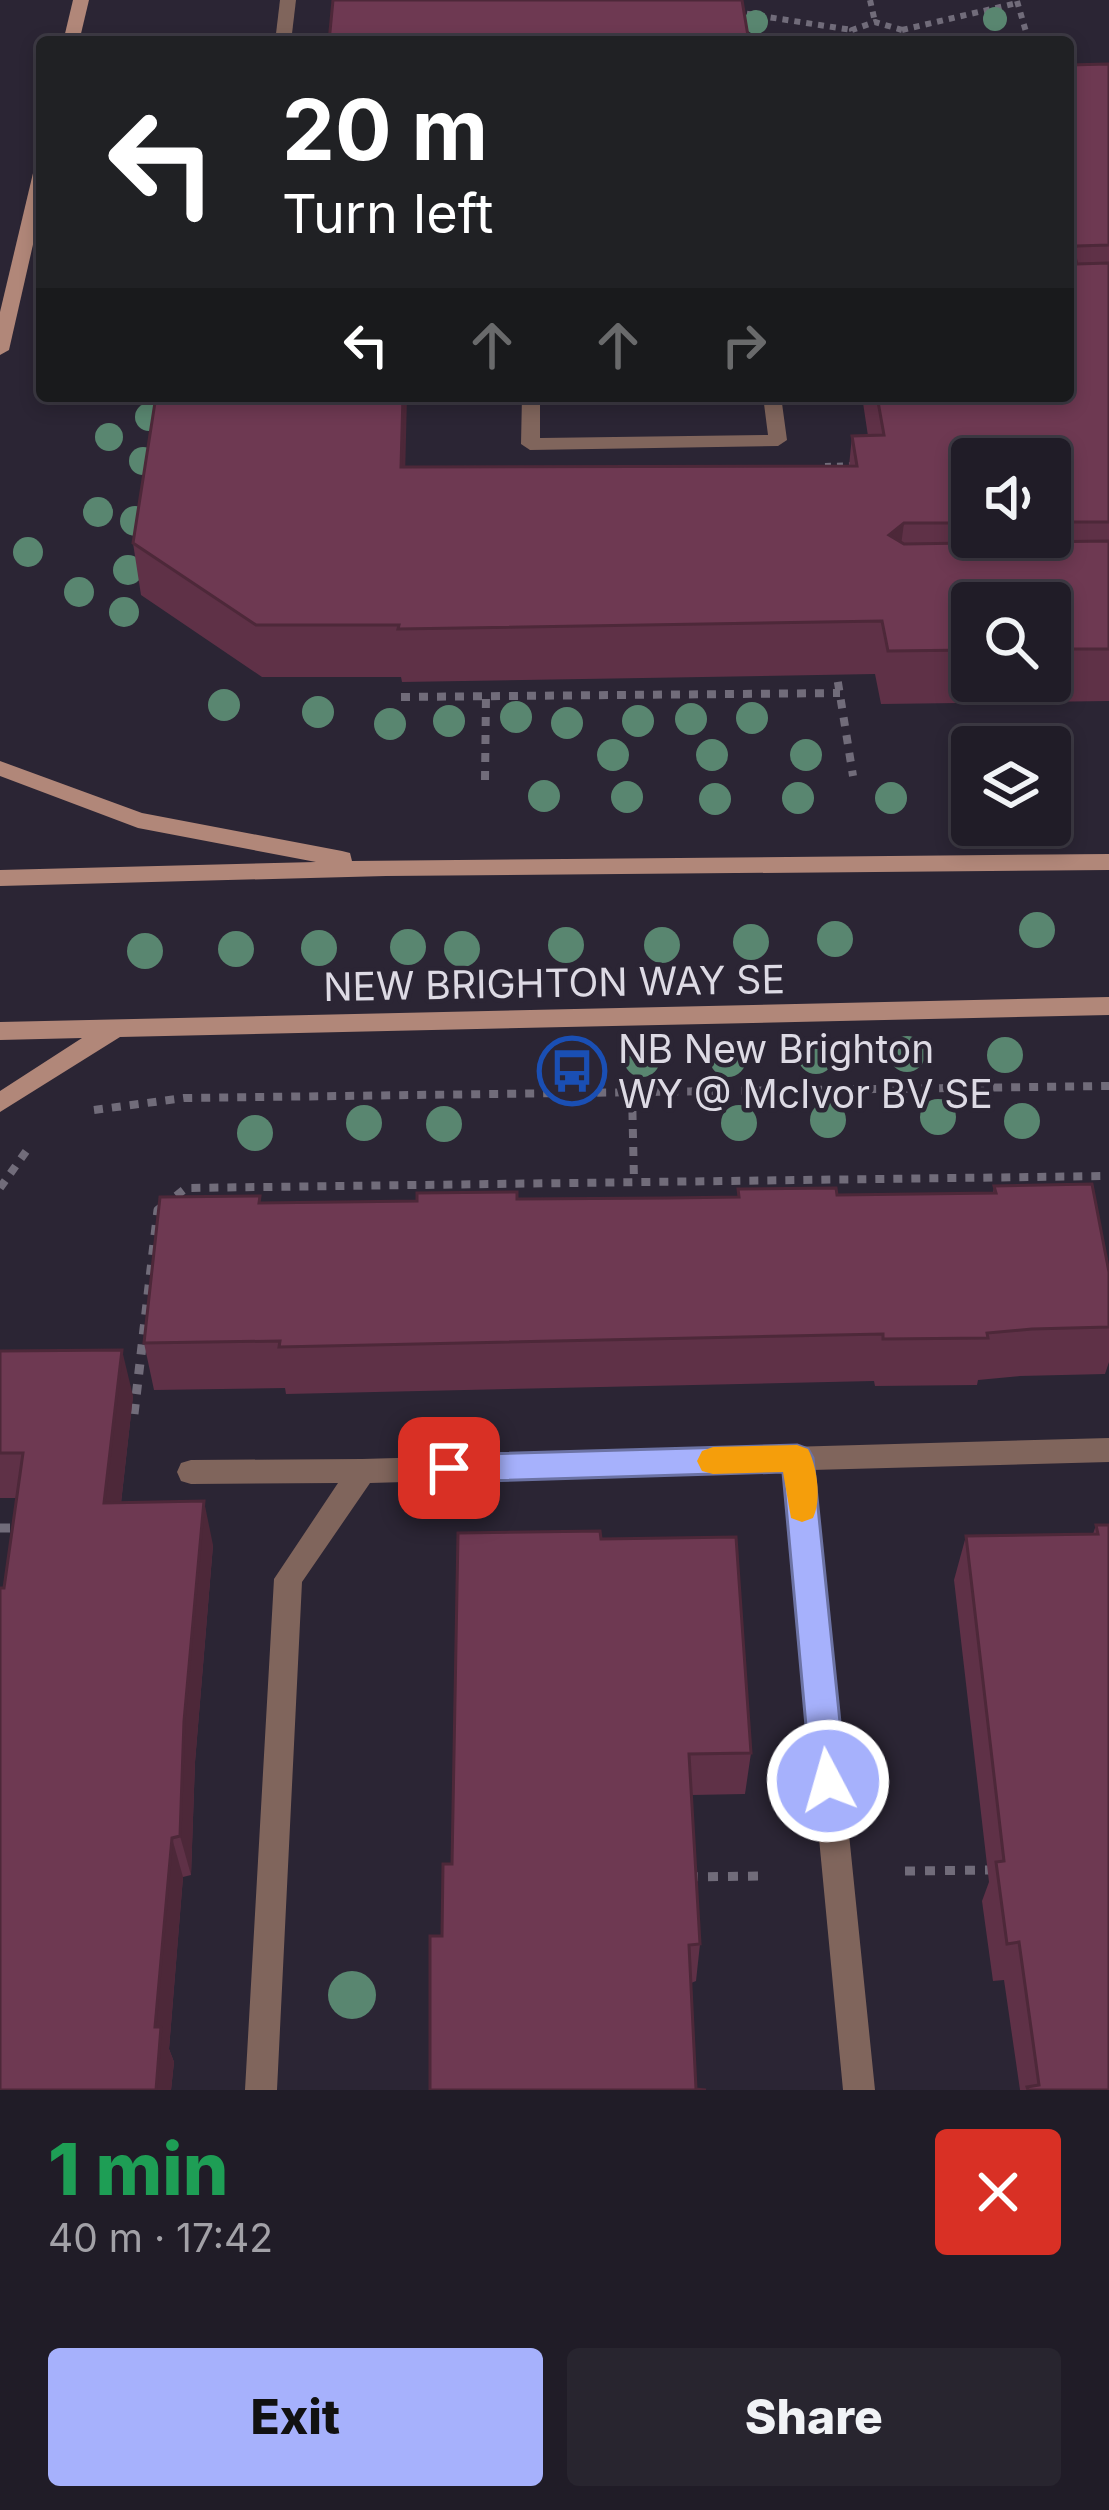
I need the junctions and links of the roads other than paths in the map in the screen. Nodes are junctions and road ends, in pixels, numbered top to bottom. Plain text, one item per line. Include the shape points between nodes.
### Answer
1 (81, 0) edge
2 (288, 0) edge
3 (72, 36) edge
4 (284, 36) edge
5 (36, 195) edge
6 (0, 350) edge
7 (531, 402) edge
8 (773, 402) edge
9 (0, 768) edge
10 (1109, 862) edge
11 (386, 868) junction
12 (0, 878) edge
13 (1109, 1006) edge
14 (115, 1028) junction
15 (0, 1031) edge
16 (0, 1103) edge
17 (1109, 1450) edge
18 (797, 1458) junction
19 (362, 1471) junction
20 (191, 1472) dead end
21 (261, 2090) edge
22 (859, 2090) edge

1 - 3 street
2 - 4 lane
5 - 6 street
7 - 8 lane via 530,444 778,440
9 - 11 street via 138,820
10 - 11 street
11 - 12 street
13 - 14 street, NEW BRIGHTON WAY SE
14 - 15 street, NEW BRIGHTON WAY SE
14 - 16 street
17 - 18 lane
18 - 19 lane
18 - 22 lane
19 - 20 lane
19 - 21 lane via 288,1579

